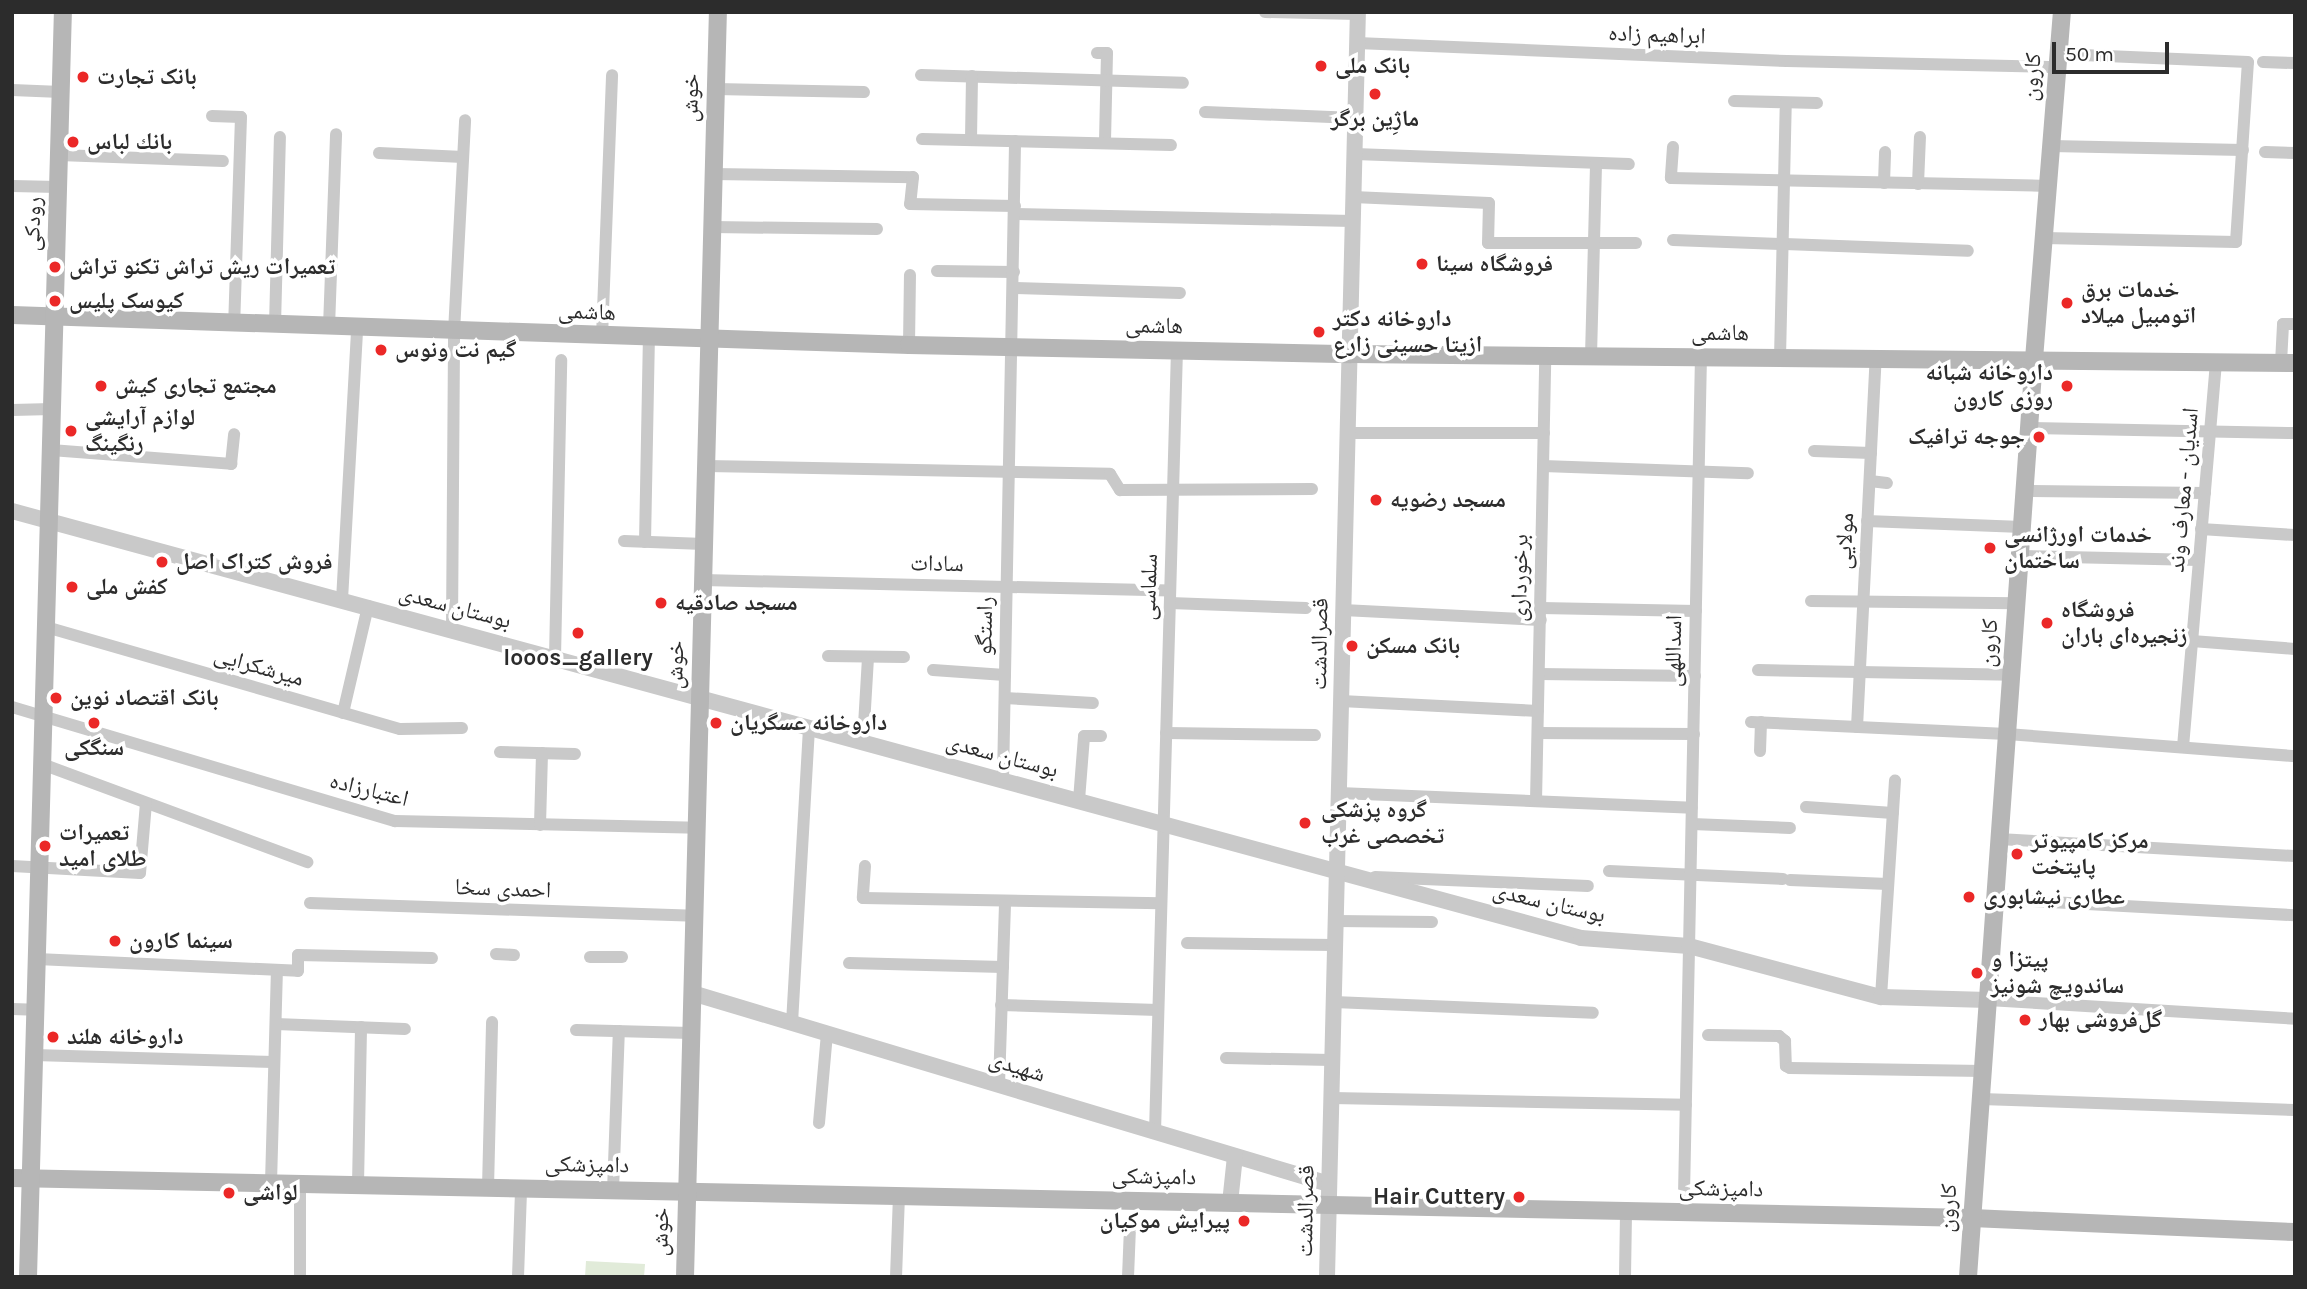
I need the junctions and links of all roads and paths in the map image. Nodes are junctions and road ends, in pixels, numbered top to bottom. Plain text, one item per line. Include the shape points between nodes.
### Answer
1 (63, 12) edge
2 (718, 12) edge
3 (1265, 12) edge
4 (2062, 12) edge
5 (1358, 13) edge
6 (1357, 43) junction
7 (1097, 53) dead end
8 (2058, 61) junction
9 (2263, 62) dead end
10 (2295, 63) edge
11 (612, 75) dead end
12 (921, 75) dead end
13 (972, 76) junction
14 (1106, 79) junction
15 (1183, 83) dead end
16 (716, 89) junction
17 (12, 90) edge
18 (61, 92) junction
19 (864, 92) dead end
20 (1734, 101) dead end
21 (1786, 103) junction
22 (1817, 103) dead end
23 (1205, 112) dead end
24 (212, 116) dead end
25 (1355, 118) junction
26 (465, 120) dead end
27 (336, 134) dead end
28 (280, 137) dead end
29 (1920, 137) dead end
30 (922, 139) dead end
31 (971, 140) junction
32 (1015, 141) junction
33 (1105, 143) junction
34 (1171, 145) dead end
35 (2051, 146) junction
36 (1673, 148) dead end
37 (2243, 150) junction
38 (1885, 152) dead end
39 (2265, 152) dead end
40 (379, 153) dead end
41 (2295, 153) edge
42 (1354, 154) junction
43 (59, 155) junction
44 (463, 157) junction
45 (223, 161) dead end
46 (1596, 163) junction
47 (1629, 164) dead end
48 (713, 174) junction
49 (1784, 181) junction
50 (1884, 183) junction
51 (1918, 184) junction
52 (12, 186) edge
53 (2048, 186) junction
54 (58, 187) junction
55 (1353, 197) junction
56 (1015, 210) junction
57 (1353, 221) junction
58 (712, 228) junction
59 (877, 229) dead end
60 (2044, 238) junction
61 (1673, 240) dead end
62 (1594, 243) junction
63 (1636, 243) dead end
64 (1783, 244) junction
65 (1968, 251) dead end
66 (937, 271) dead end
67 (1014, 272) junction
68 (911, 275) dead end
69 (1014, 288) junction
70 (1180, 293) dead end
71 (12, 315) edge
72 (55, 317) junction
73 (234, 324) junction
74 (2293, 324) edge
75 (275, 325) junction
76 (329, 327) junction
77 (356, 328) junction
78 (454, 332) junction
79 (602, 337) junction
80 (649, 339) junction
81 (709, 341) junction
82 (909, 345) junction
83 (1013, 347) junction
84 (1177, 351) junction
85 (1351, 354) junction
86 (1545, 356) junction
87 (1591, 356) junction
88 (1701, 357) junction
89 (1780, 358) junction
90 (1876, 358) junction
91 (2034, 359) junction
92 (561, 360) dead end
93 (2216, 362) junction
94 (2288, 363) edge
95 (52, 409) junction
96 (12, 410) edge
97 (2029, 428) junction
98 (2210, 431) junction
99 (1348, 433) junction
100 (1544, 433) junction
101 (2295, 433) edge
102 (233, 434) dead end
103 (51, 450) junction
104 (1814, 451) dead end
105 (1871, 453) junction
106 (706, 466) junction
107 (1543, 466) junction
108 (1699, 470) junction
109 (1010, 472) junction
110 (1748, 473) dead end
111 (1870, 481) junction
112 (1887, 483) dead end
113 (1312, 489) dead end
114 (1173, 490) junction
115 (2024, 491) junction
116 (2204, 493) junction
117 (12, 511) edge
118 (49, 520) junction
119 (1867, 521) junction
120 (2022, 527) junction
121 (2201, 529) junction
122 (2295, 535) edge
123 (624, 541) dead end
124 (645, 542) junction
125 (704, 544) junction
126 (2020, 556) junction
127 (2199, 560) junction
128 (703, 580) junction
129 (1007, 587) junction
130 (1170, 597) junction
131 (342, 600) junction
132 (1811, 601) dead end
133 (1863, 601) junction
134 (2016, 603) junction
135 (368, 606) junction
136 (1306, 608) dead end
137 (1343, 610) junction
138 (1696, 611) junction
139 (1541, 614) junction
140 (46, 627) junction
141 (452, 629) junction
142 (2192, 641) junction
143 (2295, 649) edge
144 (828, 656) dead end
145 (868, 657) junction
146 (904, 657) dead end
147 (555, 658) junction
148 (933, 670) dead end
149 (1758, 670) dead end
150 (1860, 673) junction
151 (1539, 674) junction
152 (1005, 675) junction
153 (2011, 675) junction
154 (1695, 676) junction
155 (700, 697) junction
156 (1005, 698) junction
157 (1341, 701) junction
158 (1093, 703) dead end
159 (12, 708) edge
160 (1538, 710) junction
161 (343, 713) junction
162 (43, 717) junction
163 (809, 727) junction
164 (1857, 727) junction
165 (462, 728) dead end
166 (1166, 733) junction
167 (1538, 733) junction
168 (1693, 734) junction
169 (2007, 734) junction
170 (1315, 735) dead end
171 (1101, 736) dead end
172 (863, 742) junction
173 (2183, 747) junction
174 (1760, 751) dead end
175 (500, 752) dead end
176 (542, 753) junction
177 (575, 754) dead end
178 (2295, 756) edge
179 (42, 764) junction
180 (1003, 780) junction
181 (1895, 780) dead end
182 (1339, 793) junction
183 (1079, 800) junction
184 (1536, 801) junction
185 (146, 803) junction
186 (1806, 807) dead end
187 (1692, 808) junction
188 (1893, 813) junction
189 (1164, 823) junction
190 (1692, 824) junction
191 (540, 825) junction
192 (696, 828) junction
193 (1790, 828) dead end
194 (1999, 839) junction
195 (2295, 856) edge
196 (307, 862) dead end
197 (12, 866) edge
198 (39, 866) junction
199 (865, 866) dead end
200 (1337, 871) junction
201 (1609, 871) dead end
202 (1691, 875) junction
203 (1357, 876) junction
204 (1888, 884) junction
205 (1588, 886) dead end
206 (1995, 899) junction
207 (1005, 901) junction
208 (310, 903) dead end
209 (1161, 903) junction
210 (2295, 915) edge
211 (694, 916) junction
212 (1336, 921) junction
213 (1433, 922) dead end
214 (1187, 943) dead end
215 (1335, 946) junction
216 (1689, 946) junction
217 (496, 954) dead end
218 (514, 955) dead end
219 (590, 957) dead end
220 (622, 957) dead end
221 (432, 958) dead end
222 (37, 959) junction
223 (849, 962) dead end
224 (1003, 967) junction
225 (277, 970) junction
226 (692, 993) junction
227 (1881, 997) junction
228 (1988, 1000) junction
229 (1334, 1002) junction
230 (1002, 1005) junction
231 (12, 1009) edge
232 (35, 1010) junction
233 (1158, 1010) junction
234 (1593, 1013) dead end
235 (2295, 1019) edge
236 (492, 1022) dead end
237 (792, 1023) junction
238 (276, 1024) junction
239 (361, 1027) junction
240 (405, 1029) dead end
241 (576, 1030) dead end
242 (619, 1031) junction
243 (691, 1033) junction
244 (827, 1034) junction
245 (1708, 1035) dead end
246 (34, 1055) junction
247 (1226, 1058) dead end
248 (1332, 1060) junction
249 (274, 1062) junction
250 (1983, 1071) junction
251 (999, 1085) junction
252 (1332, 1098) junction
253 (1981, 1098) junction
254 (1686, 1105) junction
255 (2295, 1110) edge
256 (820, 1123) dead end
257 (1155, 1132) junction
258 (1234, 1156) junction
259 (21, 1178) edge
260 (271, 1183) junction
261 (300, 1184) junction
262 (1329, 1184) junction
263 (358, 1185) junction
264 (488, 1188) junction
265 (521, 1189) junction
266 (613, 1191) junction
267 (687, 1192) junction
268 (899, 1196) junction
269 (1230, 1203) junction
270 (1684, 1204) junction
271 (1329, 1205) junction
272 (1626, 1212) junction
273 (1972, 1218) junction
274 (1130, 1227) dead end
275 (2295, 1232) edge
276 (28, 1277) edge
277 (300, 1277) edge
278 (518, 1277) edge
279 (685, 1277) edge
280 (896, 1277) edge
281 (1128, 1277) edge
282 (1328, 1277) edge
283 (1625, 1277) edge
284 (1968, 1277) edge

1 - 18 main road, رودکی
2 - 16 main road, خوش
3 - 5 street
4 - 8 main road, کارون
5 - 6 street, قصرالدشت
6 - 8 street, ابراهیم زاده via 1787,61
6 - 25 street, قصرالدشت
7 - 14 street via 1107,53
8 - 35 main road, کارون
8 - 37 street, ابراهیم زاده via 2248,62
9 - 10 street
11 - 79 street
12 - 13 street
13 - 14 street
13 - 31 street
14 - 15 street
14 - 33 street
16 - 19 street
16 - 48 main road, خوش
17 - 18 street
18 - 43 main road, رودکی
20 - 21 street
21 - 22 street
21 - 49 street
23 - 25 street
24 - 73 street via 241,117
25 - 42 street, قصرالدشت
26 - 44 street
27 - 76 street
28 - 75 street
29 - 51 street
30 - 31 street
31 - 32 street
32 - 33 street
32 - 56 street, راستگو
33 - 34 street
35 - 37 street
35 - 53 main road, کارون
36 - 49 street via 1671,178
37 - 60 street via 2236,242
38 - 50 street
39 - 41 street
40 - 44 street
42 - 46 street
42 - 55 street, قصرالدشت
43 - 45 street
43 - 54 main road, رودکی
44 - 78 street
46 - 47 street
46 - 62 street
48 - 56 street via 913,177 910,204
48 - 58 main road, خوش
49 - 50 street
49 - 64 street
50 - 51 street
51 - 53 street
52 - 54 street
53 - 60 main road, کارون
54 - 72 main road, رودکی
55 - 57 street, قصرالدشت
55 - 62 street via 1489,203 1488,243
56 - 57 street
56 - 67 street, راستگو
57 - 85 street, قصرالدشت
58 - 59 street
58 - 81 main road, خوش
60 - 91 main road, کارون
61 - 64 street
62 - 63 street
62 - 87 street
64 - 65 street
64 - 89 street
66 - 67 street
67 - 69 street, راستگو
68 - 82 street
69 - 70 street
69 - 83 street, راستگو
71 - 72 main road, هاشمی
72 - 73 main road, هاشمی
72 - 95 main road, رودکی
73 - 75 main road, هاشمی
74 - 94 street via 2283,324
75 - 76 main road, هاشمی
76 - 77 main road, هاشمی
77 - 78 main road, هاشمی
77 - 131 street
78 - 79 main road, هاشمی
78 - 141 street
79 - 80 main road, هاشمی
80 - 81 main road, هاشمی
80 - 124 street
81 - 82 main road, هاشمی
81 - 106 main road, خوش
82 - 83 main road, هاشمی
83 - 84 main road, هاشمی
83 - 109 street, راستگو
84 - 85 main road, هاشمی
84 - 114 street, سلماسی
85 - 86 main road, هاشمی
85 - 99 street, قصرالدشت
86 - 87 main road, هاشمی
86 - 100 street, برخورداری
87 - 88 main road, هاشمی
88 - 89 main road, هاشمی
88 - 108 street, اسداللهی
89 - 90 main road, هاشمی
90 - 91 main road, هاشمی
90 - 105 street, مولایی
91 - 93 main road, هاشمی
91 - 97 main road, کارون
92 - 147 street
93 - 94 main road, هاشمی
93 - 98 street, اسدیان - معارف وند
95 - 96 street
95 - 103 main road, رودکی
97 - 98 street
97 - 115 main road, کارون
98 - 101 street
98 - 116 street, اسدیان - معارف وند
99 - 100 street
99 - 137 street, قصرالدشت
100 - 107 street, برخورداری
102 - 103 street via 231,464
103 - 118 main road, رودکی
104 - 105 street
105 - 111 street, مولایی
106 - 109 street
106 - 125 main road, خوش
107 - 108 street
107 - 139 street, برخورداری
108 - 110 street
108 - 138 street, اسداللهی
109 - 114 street via 1110,474 1120,490
109 - 129 street, راستگو
111 - 112 street
111 - 119 street, مولایی
113 - 114 street
114 - 130 street, سلماسی
115 - 116 street
115 - 120 main road, کارون
116 - 121 street, اسدیان - معارف وند
117 - 118 street, بوستان سعدی
118 - 131 street, بوستان سعدی
118 - 140 main road, رودکی
119 - 120 street
119 - 133 street, مولایی
120 - 126 main road, کارون
121 - 122 street
121 - 127 street, اسدیان - معارف وند
123 - 124 street
124 - 125 street
125 - 128 main road, خوش
126 - 127 street
126 - 134 main road, کارون
127 - 142 street, اسدیان - معارف وند
128 - 129 street, سادات
128 - 155 main road, خوش
129 - 130 street, سادات
129 - 152 street, راستگو
130 - 136 street, سادات
130 - 166 street, سلماسی
131 - 135 street, بوستان سعدی
132 - 133 street
133 - 134 street
133 - 150 street, مولایی
134 - 153 main road, کارون
135 - 141 street, بوستان سعدی
135 - 161 street
137 - 139 street
137 - 157 street, قصرالدشت
138 - 139 street
138 - 154 street, اسداللهی
139 - 151 street, برخورداری
140 - 161 street, میرشکرایی
140 - 162 main road, رودکی
141 - 147 street, بوستان سعدی
142 - 143 street
142 - 173 street, اسدیان - معارف وند
144 - 145 street
145 - 146 street
145 - 172 street
147 - 155 street, بوستان سعدی
148 - 152 street
149 - 150 street
150 - 153 street
150 - 164 street, مولایی
151 - 154 street
151 - 160 street, برخورداری
152 - 156 street, راستگو
153 - 169 main road, کارون
154 - 168 street, اسداللهی
155 - 163 street, بوستان سعدی
155 - 192 main road, خوش
156 - 158 street
156 - 180 street, راستگو
157 - 160 street
157 - 182 street, قصرالدشت
159 - 162 street, اعتبارزاده
160 - 167 street, برخورداری
161 - 165 street, میرشکرایی via 400,729
162 - 179 main road, رودکی
162 - 191 street, اعتبارزاده via 395,821
163 - 172 street, بوستان سعدی
163 - 237 street
164 - 169 street
164 - 174 street via 1756,722
166 - 170 street
166 - 189 street, سلماسی
167 - 168 street
167 - 184 street, برخورداری
168 - 187 street, اسداللهی
169 - 173 street
169 - 194 main road, کارون
171 - 183 street via 1084,736
172 - 180 street, بوستان سعدی
173 - 178 street
175 - 176 street
176 - 177 street
176 - 191 street
179 - 185 street
179 - 198 main road, رودکی
180 - 183 street, بوستان سعدی
181 - 188 street
182 - 184 street
182 - 200 street, قصرالدشت
183 - 189 street, بوستان سعدی
184 - 187 street
185 - 196 street
185 - 198 street via 140,873
186 - 188 street
187 - 190 street, اسداللهی
188 - 204 street
189 - 200 street, بوستان سعدی
189 - 209 street, سلماسی
190 - 193 street
190 - 202 street, اسداللهی
191 - 192 street, اعتبارزاده
192 - 211 main road, خوش
194 - 195 street
194 - 206 main road, کارون
197 - 198 street
198 - 222 main road, رودکی
199 - 207 street via 863,898
200 - 203 street, بوستان سعدی
200 - 212 street, قصرالدشت
201 - 202 street
202 - 204 street
202 - 216 street, اسداللهی
203 - 205 street
203 - 216 street, بوستان سعدی via 1581,939
204 - 227 street
206 - 210 street
206 - 228 main road, کارون
207 - 209 street
207 - 224 street
208 - 211 street, احمدی سخا
209 - 233 street, سلماسی
211 - 226 main road, خوش
212 - 213 street
212 - 215 street, قصرالدشت
214 - 215 street
215 - 229 street, قصرالدشت
216 - 227 street, بوستان سعدی
216 - 254 street
217 - 218 street
219 - 220 street
221 - 225 street via 298,956 298,971
222 - 225 street
222 - 232 main road, رودکی
223 - 224 street
224 - 230 street
225 - 238 street
226 - 237 street, شهیدی
226 - 243 main road, خوش
227 - 228 street, بوستان سعدی
228 - 235 street
228 - 250 main road, کارون
229 - 234 street
229 - 248 street, قصرالدشت
230 - 233 street
230 - 251 street
231 - 232 street
232 - 246 main road, رودکی
233 - 257 street, سلماسی
236 - 264 street
237 - 244 street, شهیدی
238 - 239 street
238 - 249 street
239 - 240 street
239 - 263 street
241 - 242 street
242 - 243 street
242 - 266 street
243 - 267 main road, خوش
244 - 251 street, شهیدی
244 - 256 street
245 - 250 street via 1779,1035 1785,1041 1786,1066 1790,1068
246 - 249 street
246 - 259 main road, رودکی
247 - 248 street
248 - 252 street, قصرالدشت
249 - 260 street
250 - 253 main road, کارون
251 - 257 street, شهیدی
252 - 254 street
252 - 262 street, قصرالدشت
253 - 255 street
253 - 273 main road, کارون
254 - 270 street
257 - 258 street, شهیدی
258 - 262 street, شهیدی
258 - 269 street
259 - 260 main road, دامپزشکی
259 - 276 main road, رودکی
260 - 261 main road, دامپزشکی
261 - 263 main road, دامپزشکی
261 - 277 street
262 - 271 street, قصرالدشت
263 - 264 main road, دامپزشکی
264 - 265 main road, دامپزشکی
265 - 266 main road, دامپزشکی
265 - 278 street
266 - 267 main road, دامپزشکی
267 - 268 main road, دامپزشکی
267 - 279 main road, خوش
268 - 269 main road, دامپزشکی
268 - 280 street
269 - 271 main road, دامپزشکی
270 - 272 main road, دامپزشکی
270 - 273 main road, دامپزشکی
271 - 272 main road, دامپزشکی
271 - 282 street, قصرالدشت
272 - 283 street
273 - 275 main road, دامپزشکی
273 - 284 main road, کارون
274 - 281 street

